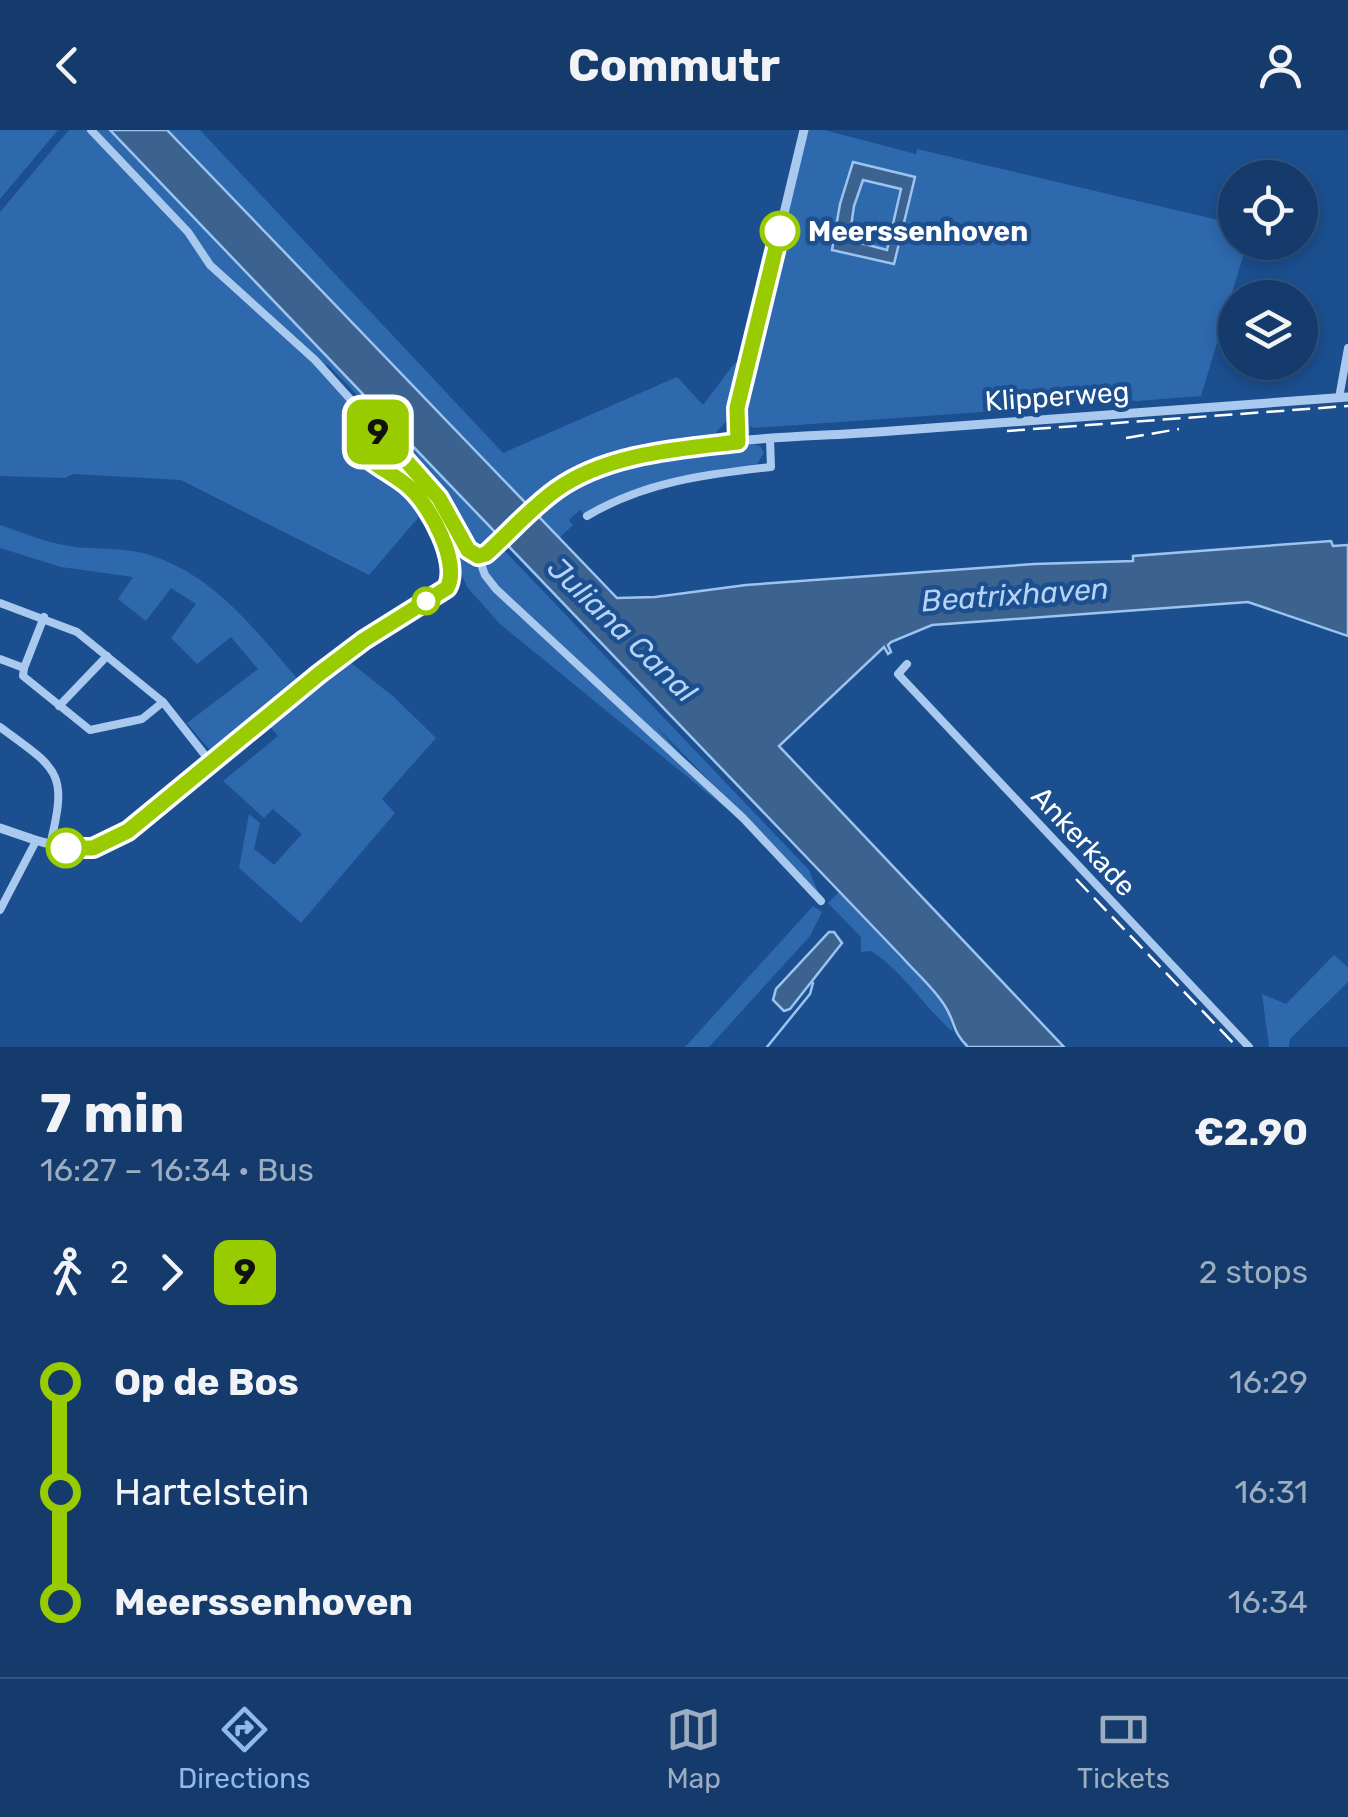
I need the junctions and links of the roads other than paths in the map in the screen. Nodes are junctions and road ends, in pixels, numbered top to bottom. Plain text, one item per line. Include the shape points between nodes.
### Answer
1 (92, 130) edge
2 (804, 130) edge
3 (1348, 348) edge
4 (1344, 397) edge
5 (380, 432) junction
6 (770, 440) junction
7 (738, 442) junction
8 (588, 516) dead end
9 (478, 556) junction
10 (0, 602) edge
11 (44, 618) junction
12 (107, 656) junction
13 (0, 660) edge
14 (908, 664) dead end
15 (24, 668) junction
16 (163, 702) junction
17 (60, 706) junction
18 (0, 727) edge
19 (212, 764) junction
20 (0, 828) edge
21 (36, 841) junction
22 (50, 845) junction
23 (821, 901) dead end
24 (0, 910) edge
25 (1248, 1047) edge

1 - 5 street via 188,232 210,265 315,360
2 - 7 street via 737,408
3 - 4 street
4 - 6 street, Klipperweg
5 - 9 street via 439,498
5 - 19 street via 367,434 364,455 418,497 450,558 450,582 319,674
6 - 7 street, Klipperweg
6 - 8 street via 771,467 642,489
7 - 9 street, Klipperweg via 664,452 569,481
9 - 23 street via 496,589 743,818
10 - 11 street
11 - 12 street via 74,630
11 - 15 street
12 - 16 street
12 - 17 street
13 - 15 street
14 - 25 street, Ankerkade via 898,674
15 - 17 street via 23,676
16 - 17 street via 142,719 94,730
16 - 19 street
18 - 22 street via 56,778 60,803
19 - 22 street via 116,838 83,849
20 - 21 street
21 - 22 street
21 - 24 street

